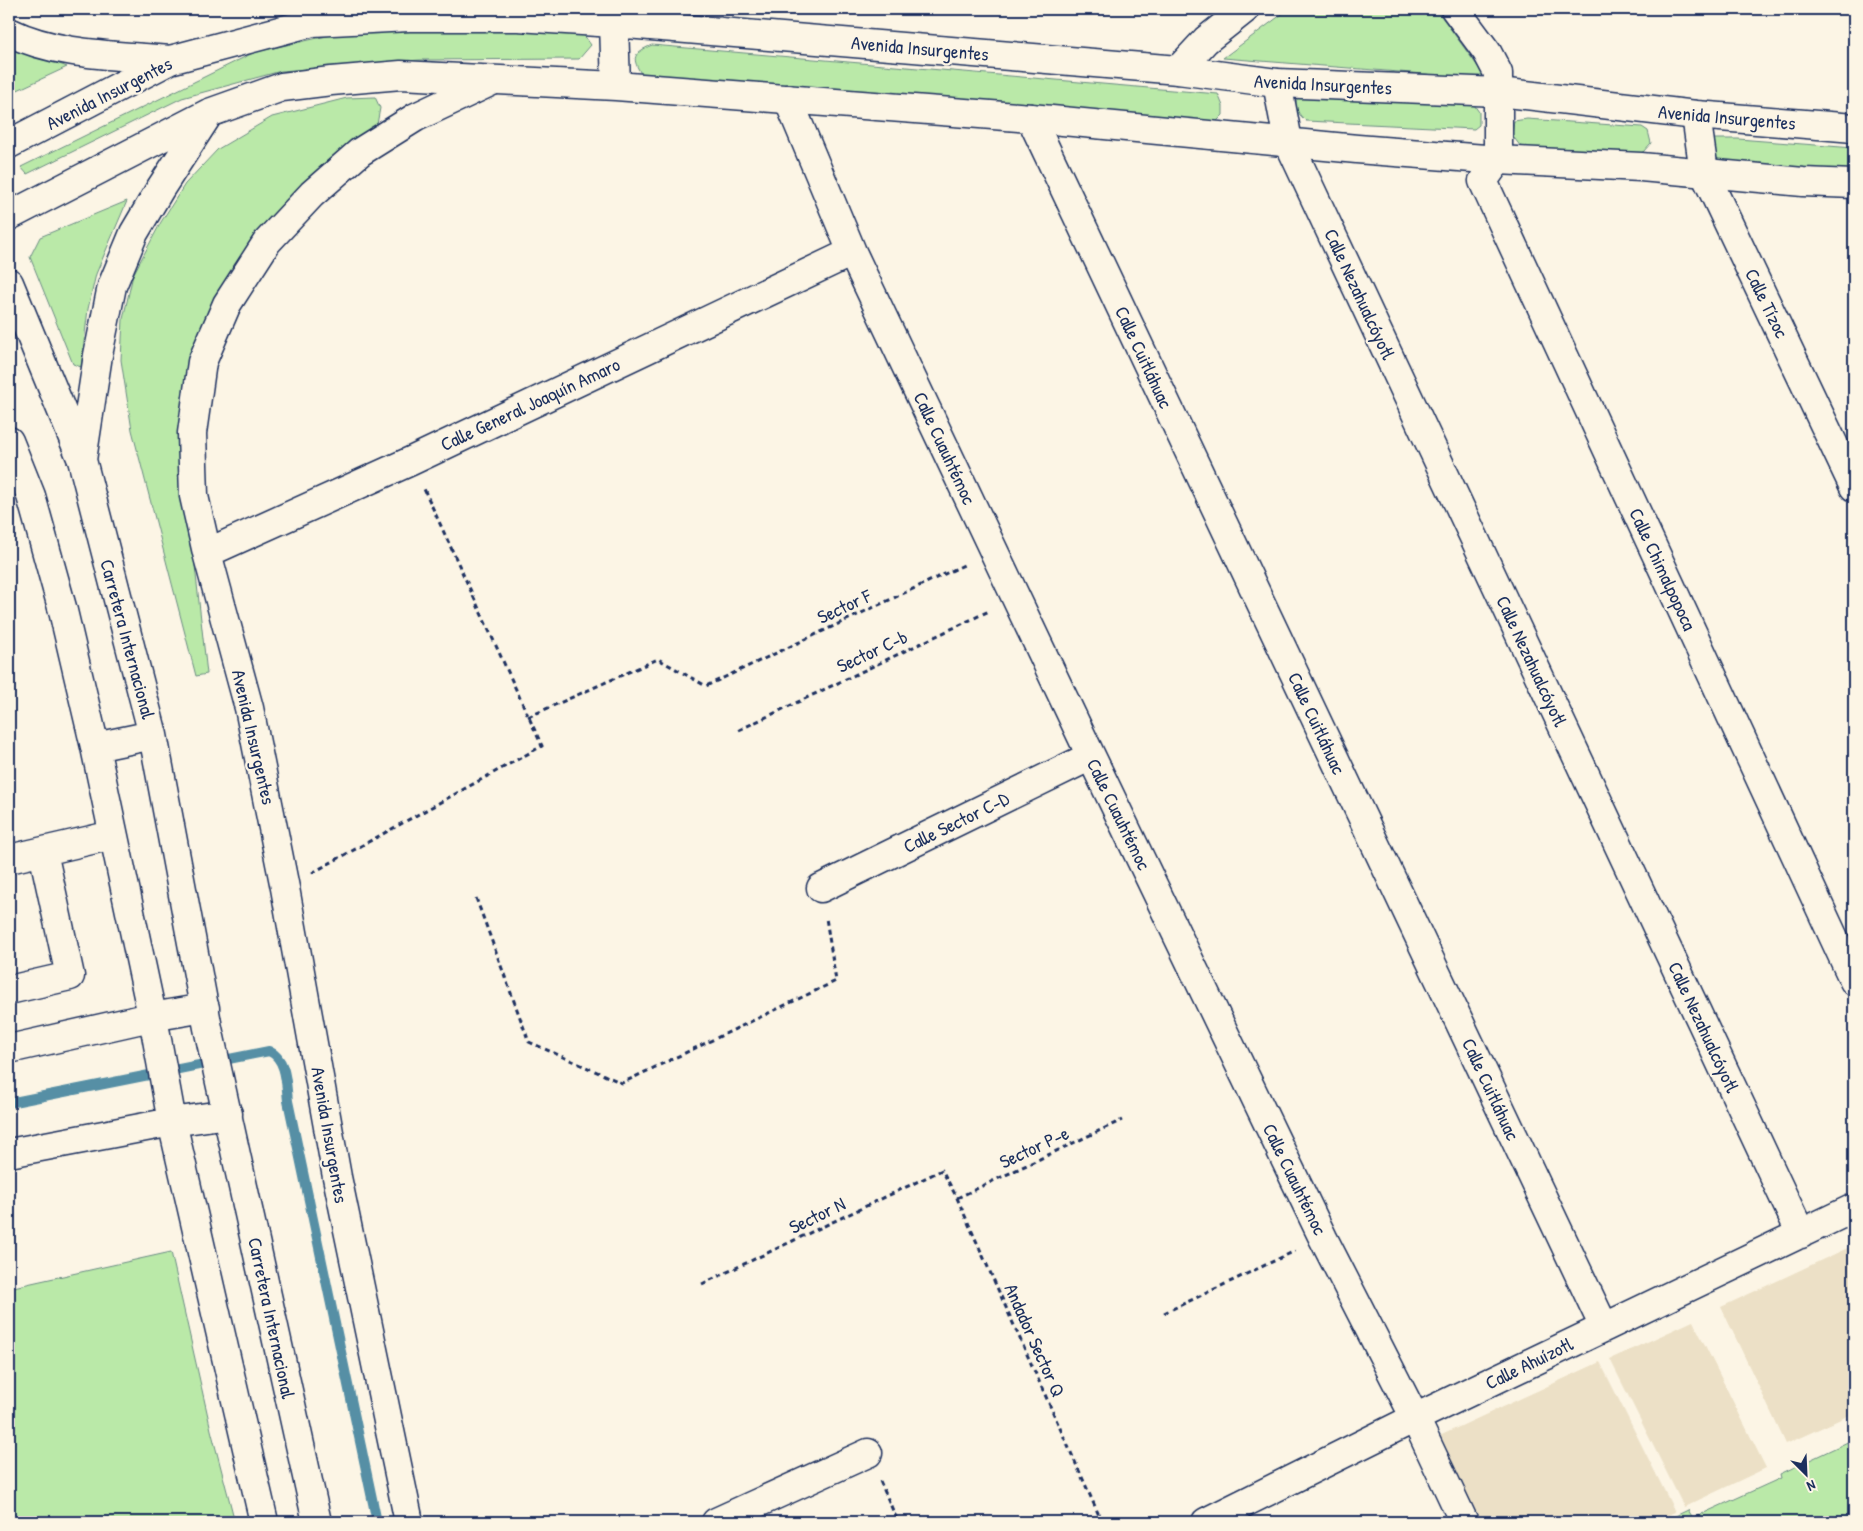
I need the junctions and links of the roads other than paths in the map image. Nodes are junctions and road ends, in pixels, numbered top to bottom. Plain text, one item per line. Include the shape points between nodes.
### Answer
1 (1245, 9) edge
2 (1455, 9) edge
3 (614, 23) junction
4 (9, 32) edge
5 (170, 60) junction
6 (1178, 70) junction
7 (492, 80) junction
8 (1278, 83) junction
9 (616, 86) junction
10 (1499, 92) junction
11 (788, 99) junction
12 (209, 113) junction
13 (1696, 115) junction
14 (1030, 118) junction
15 (1854, 128) edge
16 (1288, 141) junction
17 (9, 144) edge
18 (1498, 160) junction
19 (1704, 172) junction
20 (1854, 184) edge
21 (9, 216) edge
22 (852, 252) junction
23 (9, 283) edge
24 (9, 441) edge
25 (82, 460) junction
26 (9, 481) edge
27 (1854, 487) edge
28 (31, 496) junction
29 (207, 553) junction
30 (153, 735) junction
31 (95, 746) junction
32 (1091, 756) junction
33 (113, 836) junction
34 (43, 852) junction
35 (9, 860) edge
36 (821, 888) road end
37 (1854, 981) edge
38 (9, 990) edge
39 (207, 1018) junction
40 (154, 1026) junction
41 (9, 1049) edge
42 (226, 1107) junction
43 (171, 1115) junction
44 (9, 1154) edge
45 (1854, 1208) edge
46 (1801, 1234) junction
47 (1604, 1327) junction
48 (1415, 1418) junction
49 (868, 1453) road end
50 (264, 1522) edge
51 (317, 1522) edge
52 (408, 1522) edge
53 (716, 1522) edge
54 (1206, 1522) edge
55 (1464, 1522) edge

1 - 6 street via 1206,40
2 - 10 street via 1487,52 1498,73
3 - 5 street, Avenida Insurgentes via 518,17 409,17 313,22
3 - 6 street, Avenida Insurgentes
3 - 9 street
4 - 5 street via 69,51
5 - 17 street, Avenida Insurgentes
6 - 8 street, Avenida Insurgentes
7 - 9 street, Avenida Insurgentes
7 - 12 street, Avenida Insurgentes via 401,75 331,81 282,87
7 - 29 street, Avenida Insurgentes via 416,116 360,152 312,194 267,242 227,304 202,362 192,433 194,496
8 - 10 street, Avenida Insurgentes
8 - 16 street, Calle Nezahualcóyotl
9 - 11 street, Avenida Insurgentes
10 - 13 street, Avenida Insurgentes
10 - 18 street
11 - 14 street, Avenida Insurgentes
11 - 22 street, Calle Cuauhtémoc
12 - 21 street, Avenida Insurgentes
12 - 25 street via 134,232 112,286
13 - 15 street, Avenida Insurgentes
13 - 19 street, Calle Tízoc
14 - 16 street, Avenida Insurgentes
14 - 47 street, Calle Cuitláhuac
16 - 18 street, Avenida Insurgentes
16 - 46 street, Calle Nezahualcóyotl
18 - 19 street, Avenida Insurgentes
18 - 37 street, Calle Chimalpopoca via 1484,181
19 - 20 street, Avenida Insurgentes
19 - 27 street, Calle Tízoc
22 - 29 street, Calle General Joaquín Amaro via 411,461
22 - 32 street, Calle Cuauhtémoc
23 - 25 street, Carretera Internacional
24 - 28 street
25 - 30 street, Carretera Internacional
26 - 28 street
28 - 31 street
29 - 52 street, Avenida Insurgentes via 249,708 286,888 337,1177
30 - 31 street
30 - 39 street, Carretera Internacional
31 - 33 street
32 - 36 street, Calle Sector C-D
32 - 48 street, Calle Cuauhtémoc via 1323,1238
33 - 34 street
33 - 40 street
34 - 35 street
34 - 38 street via 70,976
39 - 40 street
39 - 42 street, Carretera Internacional
40 - 41 street
40 - 43 street
42 - 43 street
42 - 51 street, Carretera Internacional
43 - 44 street
43 - 50 street
45 - 46 street, Calle Ahuízotl
46 - 47 street, Calle Ahuízotl
47 - 48 street, Calle Ahuízotl
48 - 54 street, Calle Ahuízotl
48 - 55 street, Calle Cuauhtémoc
49 - 53 street

